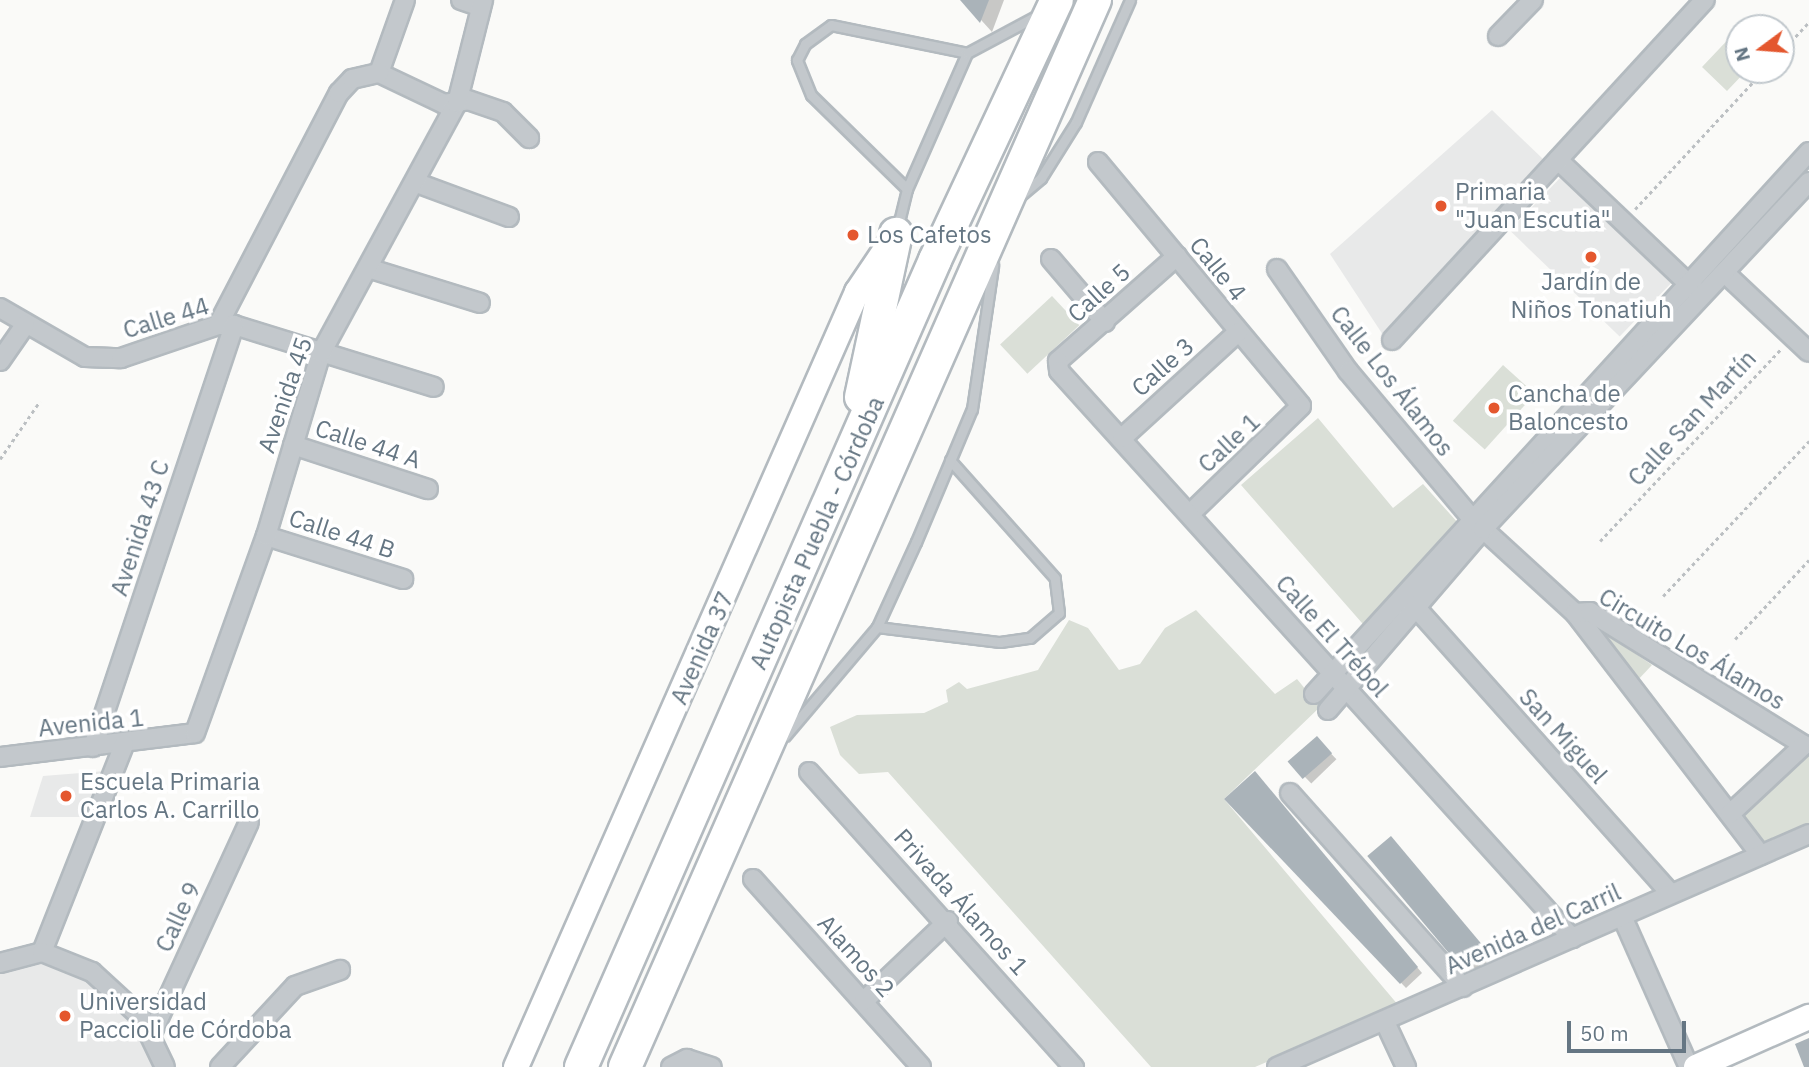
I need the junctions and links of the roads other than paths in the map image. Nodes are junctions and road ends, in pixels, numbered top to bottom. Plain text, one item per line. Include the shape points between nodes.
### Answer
1 (405, 0) edge
2 (461, 0) edge
3 (1095, 0) edge
4 (1130, 0) edge
5 (1705, 0) edge
6 (1531, 1) edge
7 (482, 3) edge
8 (1055, 4) edge
9 (1498, 36) dead end
10 (967, 53) junction
11 (379, 73) junction
12 (457, 103) junction
13 (528, 138) dead end
14 (1809, 152) edge
15 (1558, 160) junction
16 (1098, 162) dead end
17 (417, 183) junction
18 (1809, 183) edge
19 (906, 189) junction
20 (1000, 215) junction
21 (509, 216) dead end
22 (896, 234) junction
23 (1177, 256) junction
24 (1051, 259) dead end
25 (371, 269) junction
26 (1276, 269) dead end
27 (1727, 275) junction
28 (1688, 284) junction
29 (1704, 298) junction
30 (480, 303) dead end
31 (0, 308) edge
32 (1105, 322) junction
33 (25, 325) junction
34 (226, 325) junction
35 (1238, 332) junction
36 (1392, 340) dead end
37 (1809, 352) edge
38 (321, 354) junction
39 (0, 361) edge
40 (1057, 366) joint
41 (434, 387) dead end
42 (1301, 406) joint
43 (1122, 438) junction
44 (293, 445) junction
45 (950, 460) junction
46 (842, 478) junction
47 (428, 489) dead end
48 (1190, 514) junction
49 (1478, 525) junction
50 (266, 536) junction
51 (1448, 564) junction
52 (404, 579) dead end
53 (1418, 610) junction
54 (1575, 613) junction
55 (877, 628) junction
56 (1341, 682) junction
57 (1314, 694) dead end
58 (1328, 710) dead end
59 (187, 736) joint
60 (124, 745) junction
61 (93, 747) junction
62 (0, 757) edge
63 (756, 769) junction
64 (809, 772) dead end
65 (1290, 793) dead end
66 (1730, 814) junction
67 (249, 822) dead end
68 (1809, 834) edge
69 (1761, 855) junction
70 (753, 879) dead end
71 (1671, 894) junction
72 (1622, 916) junction
73 (948, 921) junction
74 (1572, 938) junction
75 (42, 952) junction
76 (0, 963) edge
77 (340, 970) dead end
78 (1463, 987) junction
79 (864, 1001) junction
80 (1809, 1017) edge
81 (1385, 1022) junction
82 (152, 1033) junction
83 (578, 1064) edge
84 (165, 1067) edge
85 (220, 1067) edge
86 (516, 1067) edge
87 (625, 1067) edge
88 (671, 1067) edge
89 (712, 1067) edge
90 (921, 1067) edge
91 (1074, 1067) edge
92 (1278, 1067) edge
93 (1406, 1067) edge
94 (1689, 1067) edge
95 (1696, 1067) edge

1 - 11 street
2 - 7 street
3 - 20 highway, Autopista Puebla - Córdoba
4 - 20 lane via 1076,122 1041,178
5 - 15 street
6 - 9 street
7 - 12 street, Avenida 45
8 - 10 lane
8 - 46 highway, Autopista Puebla - Córdoba
10 - 19 lane
10 - 19 lane via 831,25 805,44 797,60 811,95
11 - 12 street via 444,104
11 - 34 street, Avenida 43 C via 352,79 339,93
12 - 13 street via 503,112
12 - 17 street, Avenida 45
14 - 28 street
15 - 28 street
15 - 36 street
16 - 23 street, Calle 4
17 - 21 street
17 - 25 street, Avenida 45
18 - 27 street
19 - 22 lane
20 - 45 lane via 972,409
20 - 63 highway, Autopista Puebla - Córdoba
22 - 46 highway
22 - 86 street, Avenida 37 via 857,292
23 - 32 street, Calle 5
23 - 35 street, Calle 4
24 - 32 street
25 - 30 street
25 - 38 street, Avenida 45
26 - 49 street, Calle Los Álamos via 1348,371
27 - 29 street
27 - 37 street
28 - 29 street
28 - 49 street
29 - 49 street
31 - 33 street, Calle 44
32 - 40 street, Calle 5
33 - 34 street, Calle 44 via 63,349 104,358
33 - 39 street
34 - 38 street, Calle 44
34 - 61 street, Avenida 43 C
35 - 42 street, Calle 4
35 - 43 street, Calle 3
38 - 41 street, Calle 44
38 - 44 street, Avenida 45
40 - 43 street, Calle El Trébol
42 - 48 street, Calle 1
43 - 48 street, Calle El Trébol
44 - 47 street, Calle 44 A
44 - 50 street, Avenida 45
45 - 55 lane
45 - 55 lane via 1055,578 1059,613 1030,638 1000,642
46 - 83 highway, Autopista Puebla - Córdoba
48 - 56 street, Calle El Trébol
49 - 51 street
49 - 54 street, Circuito Los Álamos
50 - 52 street, Calle 44 B
50 - 59 street, Avenida 45 via 195,733
51 - 53 street
51 - 56 street
53 - 56 street
53 - 71 street, San Miguel
54 - 66 street, Circuito Los Álamos
54 - 66 street, Circuito Los Álamos via 1590,612 1804,745
55 - 63 lane
56 - 57 street
56 - 58 street
56 - 74 street, Calle El Trébol
59 - 60 street, Avenida 1
60 - 61 street, Avenida 1
60 - 75 street
61 - 62 street, Avenida 1
63 - 87 highway, Autopista Puebla - Córdoba
64 - 73 street, Privada Álamos 1
65 - 78 street
66 - 69 street, Circuito Los Álamos
67 - 82 street, Calle 9
68 - 69 street, Avenida del Carril
69 - 71 street, Avenida del Carril
70 - 79 street, Alamos 2
71 - 72 street, Avenida del Carril
72 - 74 street, Avenida del Carril
72 - 94 street
73 - 79 street
73 - 91 street, Privada Álamos 1
74 - 78 street, Avenida del Carril
75 - 76 street
75 - 82 street via 106,981
77 - 85 street via 295,986
78 - 81 street, Avenida del Carril
79 - 90 street, Alamos 2
80 - 95 street
81 - 92 street, Avenida del Carril
81 - 93 street
82 - 84 street
88 - 89 street via 687,1059

